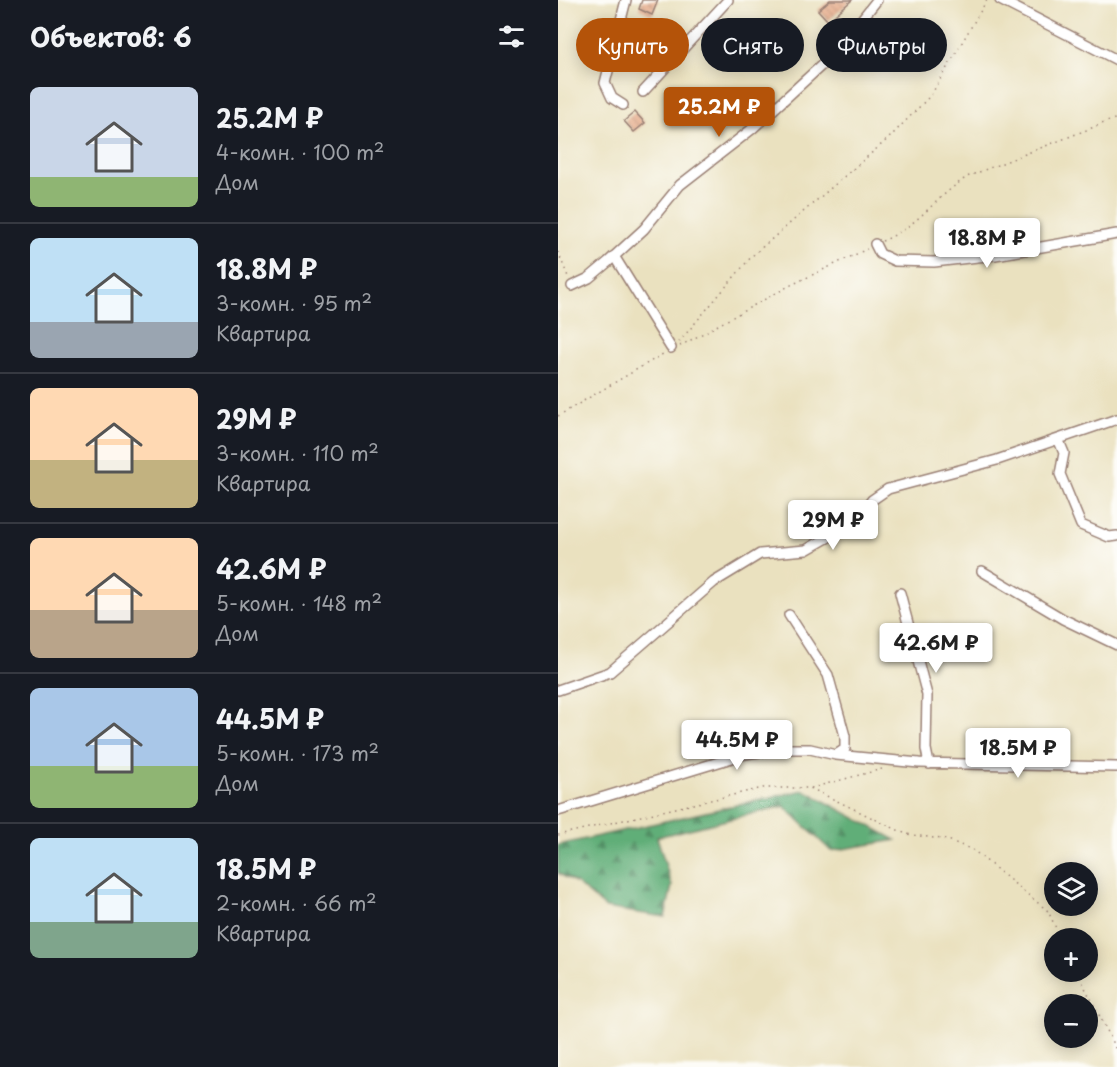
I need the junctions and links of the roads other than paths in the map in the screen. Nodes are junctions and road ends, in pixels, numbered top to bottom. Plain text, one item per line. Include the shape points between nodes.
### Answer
1 (626, 0) edge
2 (728, 0) edge
3 (877, 0) edge
4 (1000, 0) edge
5 (1117, 60) edge
6 (643, 92) dead end
7 (623, 105) dead end
8 (1117, 234) edge
9 (875, 244) road end
10 (614, 256) junction
11 (572, 286) road end
12 (672, 349) road end
13 (1117, 419) edge
14 (1059, 441) junction
15 (1117, 536) edge
16 (982, 571) dead end
17 (900, 593) dead end
18 (789, 615) dead end
19 (1117, 645) edge
20 (558, 690) edge
21 (836, 755) junction
22 (929, 764) junction
23 (1117, 767) edge
24 (558, 810) edge

1 - 7 street via 605,83 612,98
2 - 6 street
3 - 10 street via 836,53 753,129 681,185 644,229
4 - 5 street
8 - 9 street via 934,262 895,261 880,254
10 - 11 street via 589,278
10 - 12 street
13 - 14 street
14 - 15 street via 1064,453 1060,474 1081,525 1108,537
14 - 20 street via 888,489 872,500 855,522 806,550 760,554 714,582 610,672
16 - 19 street via 1063,619
17 - 22 street via 927,695
18 - 21 street via 828,675 845,736 845,748
21 - 22 street
21 - 24 street via 810,749 745,754
22 - 23 street

